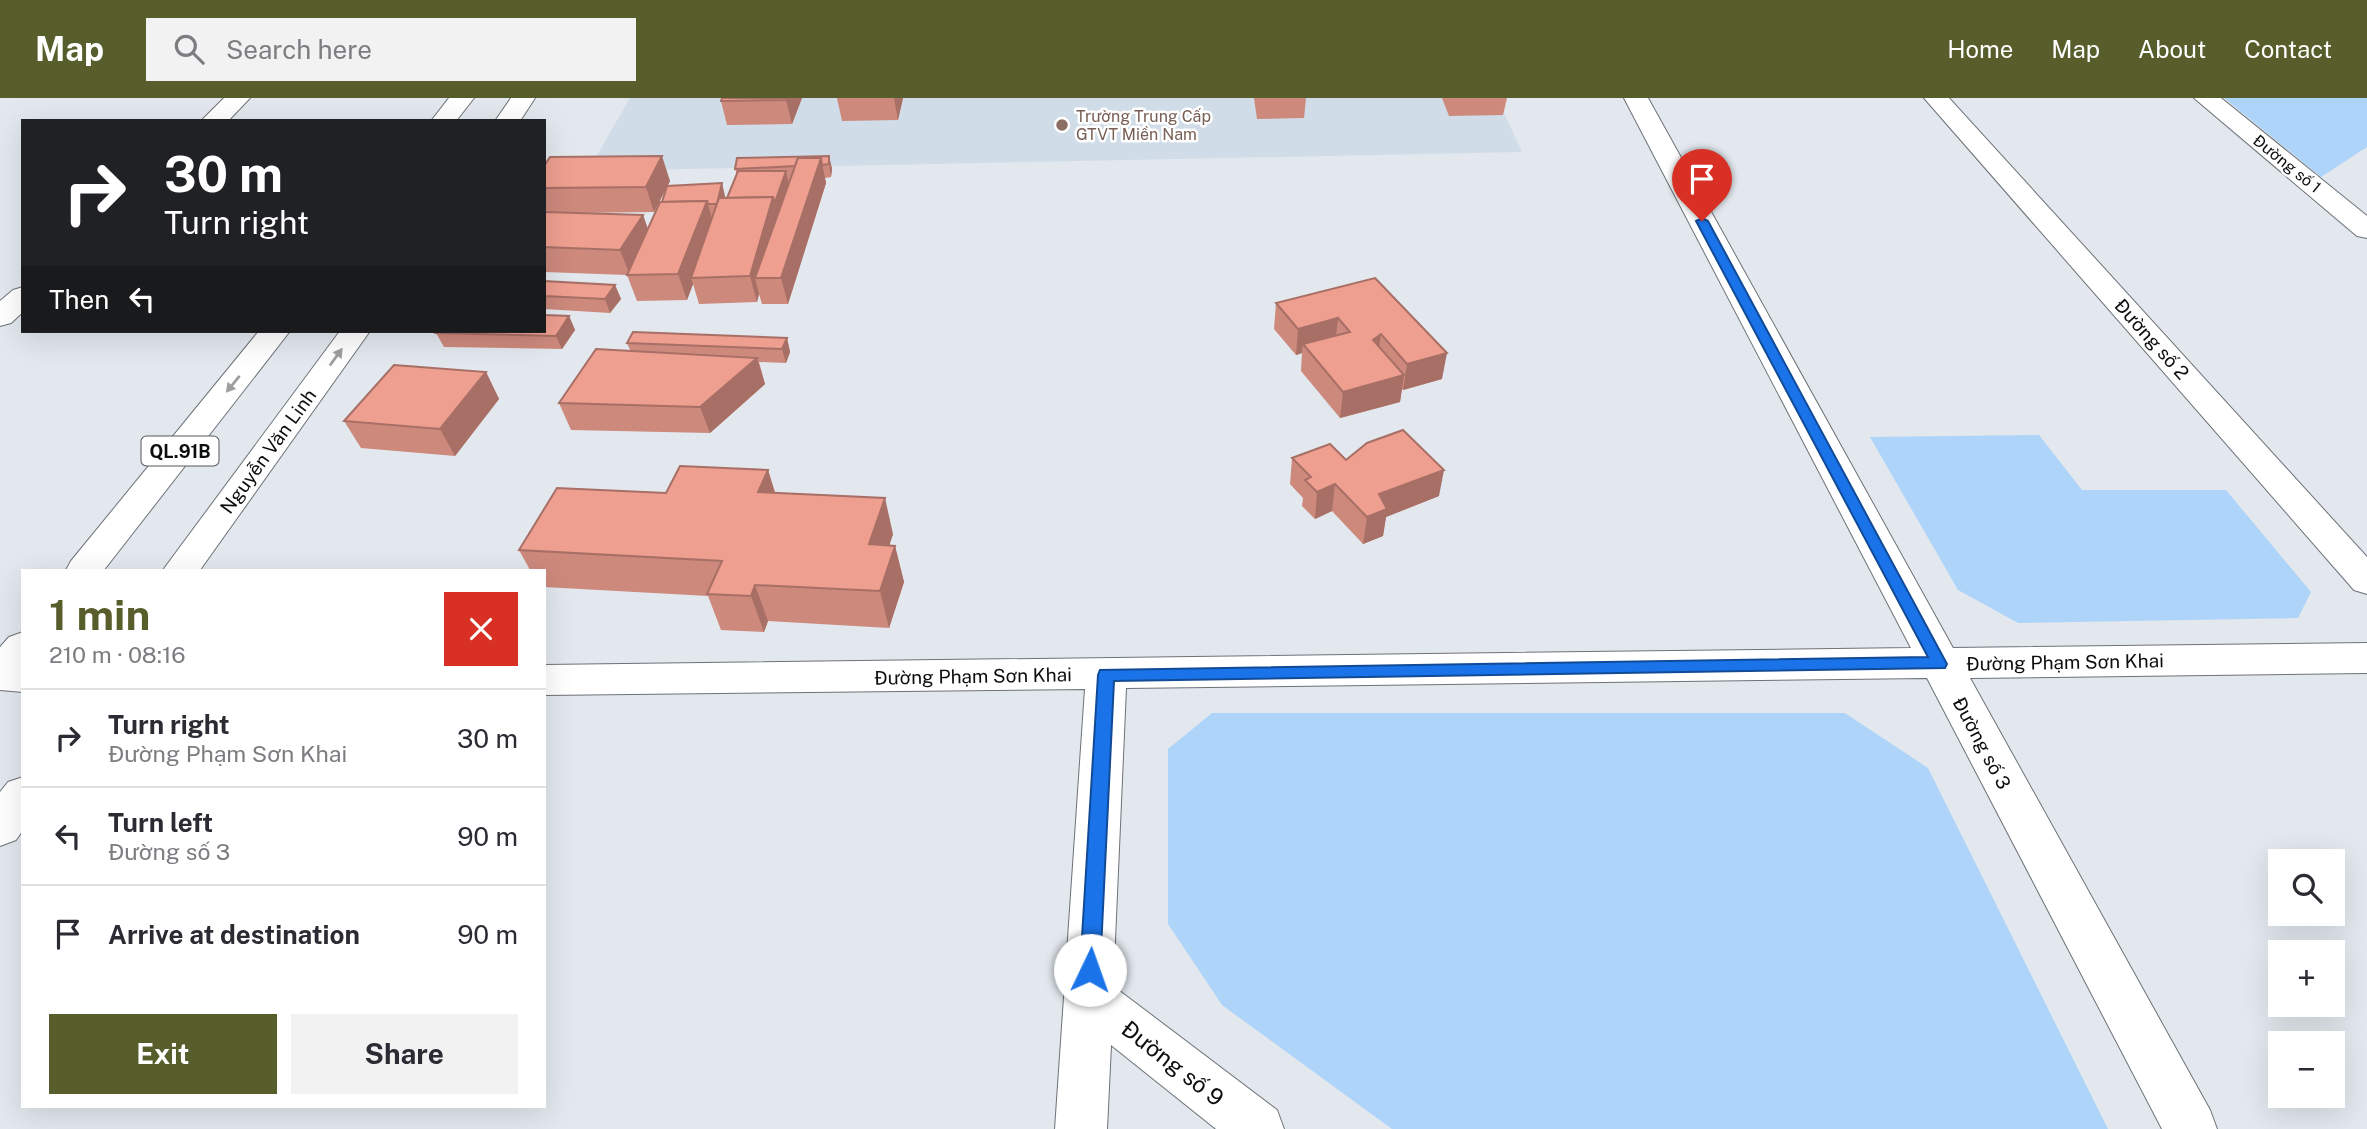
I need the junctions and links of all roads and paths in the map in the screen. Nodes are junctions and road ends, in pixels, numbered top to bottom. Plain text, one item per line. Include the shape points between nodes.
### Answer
1 (238, 98) edge
2 (462, 98) edge
3 (523, 98) edge
4 (1636, 98) edge
5 (1936, 98) edge
6 (2206, 98) edge
7 (215, 119) edge
8 (445, 119) edge
9 (508, 119) edge
10 (2367, 230) edge
11 (21, 298) edge
12 (0, 317) edge
13 (273, 333) edge
14 (354, 333) edge
15 (85, 569) edge
16 (182, 569) edge
17 (2367, 581) edge
18 (21, 649) edge
19 (2367, 658) edge
20 (1939, 664) junction
21 (0, 675) edge
22 (1106, 675) junction
23 (21, 677) edge
24 (546, 680) edge
25 (21, 798) edge
26 (0, 827) edge
27 (1088, 996) junction
28 (1081, 1129) edge
29 (1258, 1129) edge
30 (2191, 1129) edge

1 - 7 main road
2 - 8 main road
3 - 9 main road
4 - 20 main road, Đường số 3
5 - 17 main road, Đường số 2
6 - 10 main road, Đường số 1
11 - 12 main road
13 -> 15 main road, QL.91B
16 -> 14 main road, Nguyễn Văn Linh
18 - 21 main road
19 - 20 main road, Đường Phạm Sơn Khai
20 - 22 main road, Đường Phạm Sơn Khai
20 - 30 main road, Đường số 3
21 - 23 main road
22 - 24 main road, Đường Phạm Sơn Khai
22 - 27 main road
25 - 26 main road
27 - 28 main road
27 - 29 main road, Đường số 9

